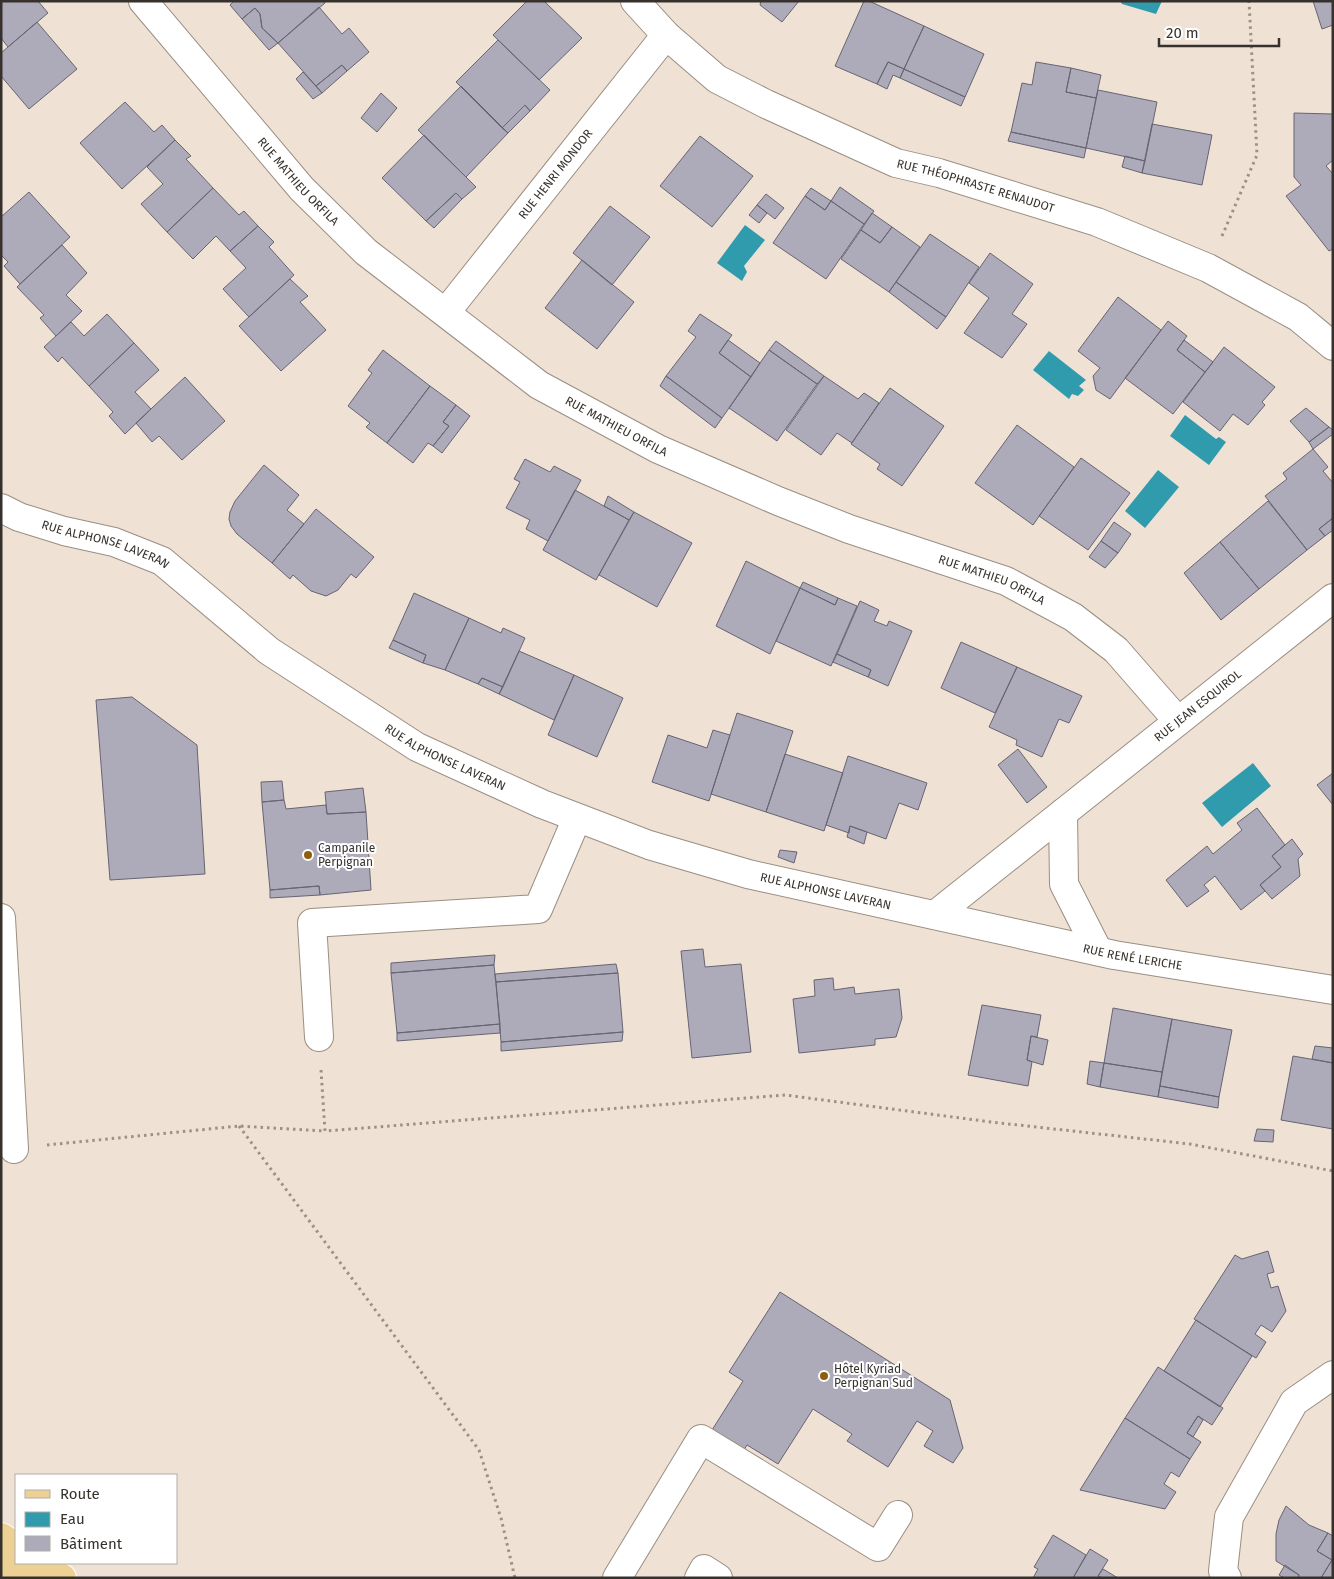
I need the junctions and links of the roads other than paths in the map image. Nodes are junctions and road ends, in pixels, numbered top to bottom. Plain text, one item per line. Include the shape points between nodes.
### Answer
1 (143, 1) edge
2 (635, 1) edge
3 (666, 35) junction
4 (446, 312) junction
5 (1333, 346) edge
6 (1, 508) edge
7 (1333, 598) edge
8 (1178, 721) junction
9 (1063, 812) junction
10 (578, 818) junction
11 (935, 915) junction
12 (1, 918) edge
13 (1098, 951) junction
14 (1333, 990) edge
15 (319, 1037) road end
16 (14, 1148) road end
17 (1333, 1375) edge
18 (898, 1515) dead end
19 (1, 1537) edge
20 (15, 1546) edge
21 (1, 1559) edge
22 (41, 1564) edge
23 (31, 1578) edge
24 (62, 1578) edge
25 (617, 1578) edge
26 (699, 1578) edge
27 (718, 1578) edge
28 (1227, 1578) edge

1 - 4 street, RUE MATHIEU ORFILA via 302,189 366,252
2 - 3 street, RUE THÉOPHRASTE RENAUDOT
3 - 4 street, RUE HENRI MONDOR
3 - 5 street, RUE THÉOPHRASTE RENAUDOT via 717,79 766,104 896,163 1098,222 1208,268 1298,317
4 - 8 street, RUE MATHIEU ORFILA via 539,385 658,449 848,529 1006,581 1073,617 1116,650
6 - 10 street, RUE ALPHONSE LAVERAN via 64,531 114,542 162,561 269,651 417,746
7 - 8 street, RUE JEAN ESQUIROL
8 - 9 street, RUE JEAN ESQUIROL
9 - 11 street, RUE JEAN ESQUIROL
9 - 13 street via 1064,884
10 - 11 street, RUE ALPHONSE LAVERAN via 649,845 748,874
10 - 15 street via 538,910 312,923
11 - 13 street, RUE RENÉ LERICHE
12 - 16 street
13 - 14 street, RUE RENÉ LERICHE
17 - 28 street via 1294,1402 1229,1517 1223,1571
18 - 25 street via 878,1547 701,1440
19 - 20 main road
21 - 23 main road
22 - 24 main road
26 - 27 street via 704,1569

